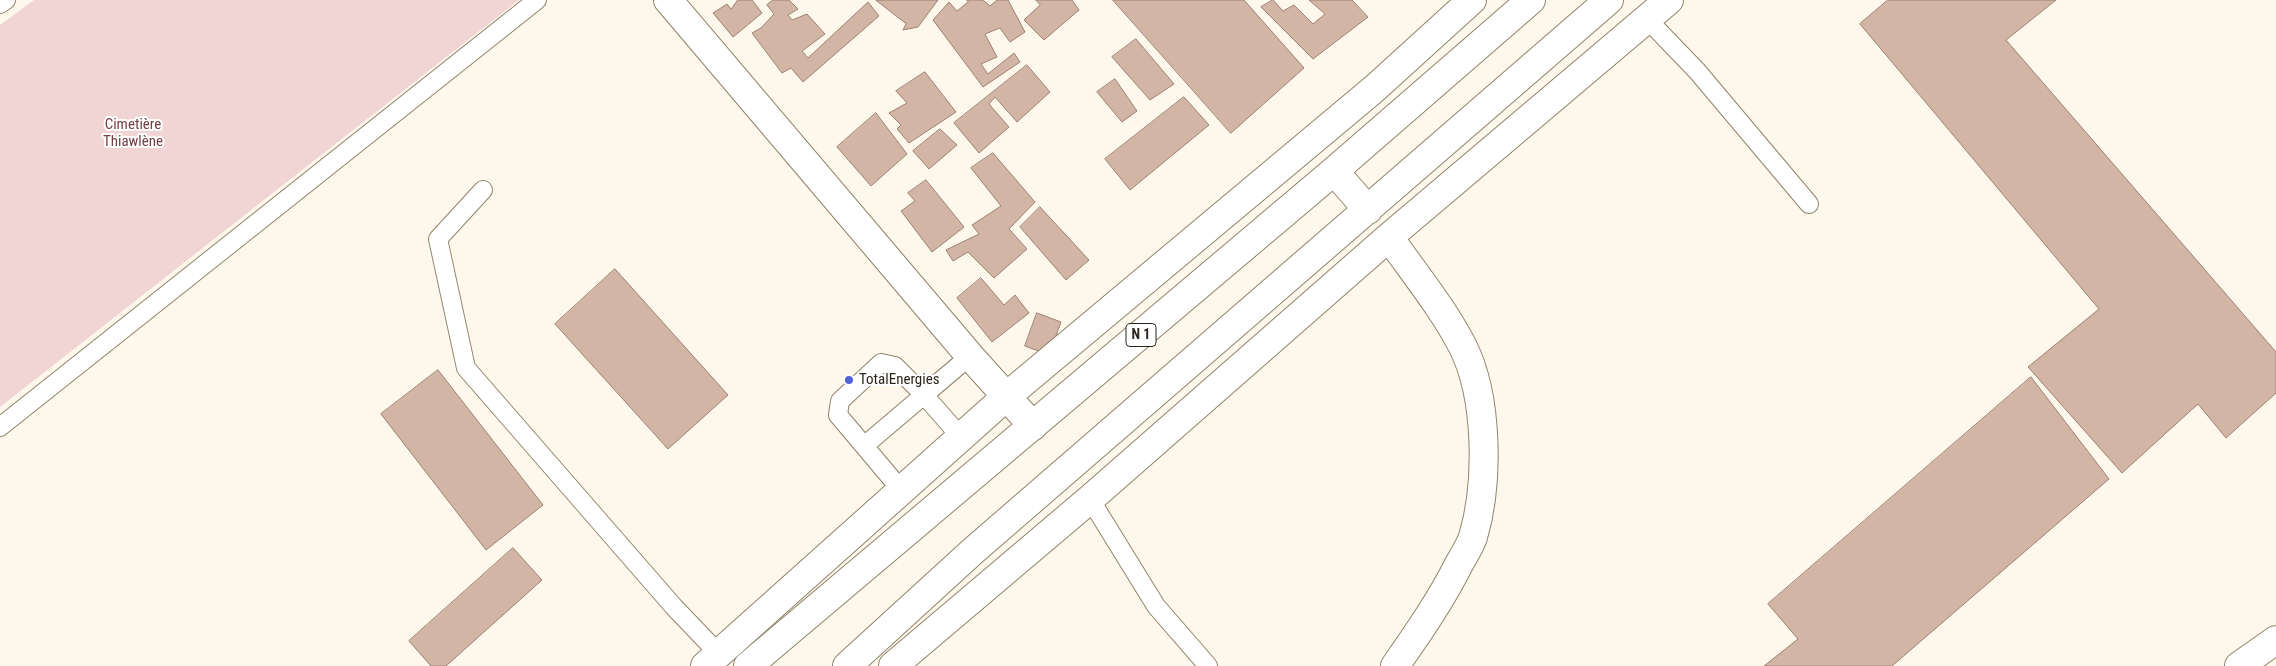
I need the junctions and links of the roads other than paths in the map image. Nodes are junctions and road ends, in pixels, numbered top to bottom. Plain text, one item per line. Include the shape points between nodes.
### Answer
1 (6, 0) edge
2 (537, 0) edge
3 (668, 0) edge
4 (1472, 0) edge
5 (1531, 0) edge
6 (1609, 0) edge
7 (1669, 0) edge
8 (0, 4) edge
9 (1647, 19) junction
10 (1334, 171) junction
11 (483, 190) dead end
12 (1809, 204) dead end
13 (1368, 210) junction
14 (1389, 237) junction
15 (970, 356) junction
16 (924, 395) junction
17 (1007, 396) junction
18 (1033, 426) junction
19 (0, 427) edge
20 (961, 437) junction
21 (864, 446) junction
22 (902, 491) junction
23 (1090, 499) junction
24 (2276, 640) edge
25 (712, 660) edge
26 (748, 666) edge
27 (846, 666) edge
28 (892, 666) edge
29 (1208, 666) edge
30 (1394, 666) edge
31 (2239, 666) edge

1 - 8 lane
2 - 19 lane
3 - 15 main road
4 - 17 main road via 1374,89
5 - 10 main road, N 1
6 - 13 main road
7 - 9 main road
9 - 12 lane via 1697,71
9 - 14 main road
10 - 13 main road
10 - 18 main road, N 1
11 - 25 lane via 438,239 466,368 674,607
13 - 27 main road via 980,545
14 - 23 main road
14 - 30 main road via 1441,310 1463,348 1477,385 1483,431 1482,484 1473,537 1442,599
15 - 16 lane
15 - 17 main road
16 - 20 lane
16 - 21 lane
16 - 21 lane via 895,366 881,363 840,401 838,415
17 - 18 main road
17 - 20 main road
18 - 26 main road, N 1
20 - 22 main road
21 - 22 lane
22 - 25 main road
23 - 28 main road
23 - 29 lane via 1156,606
24 - 31 main road

